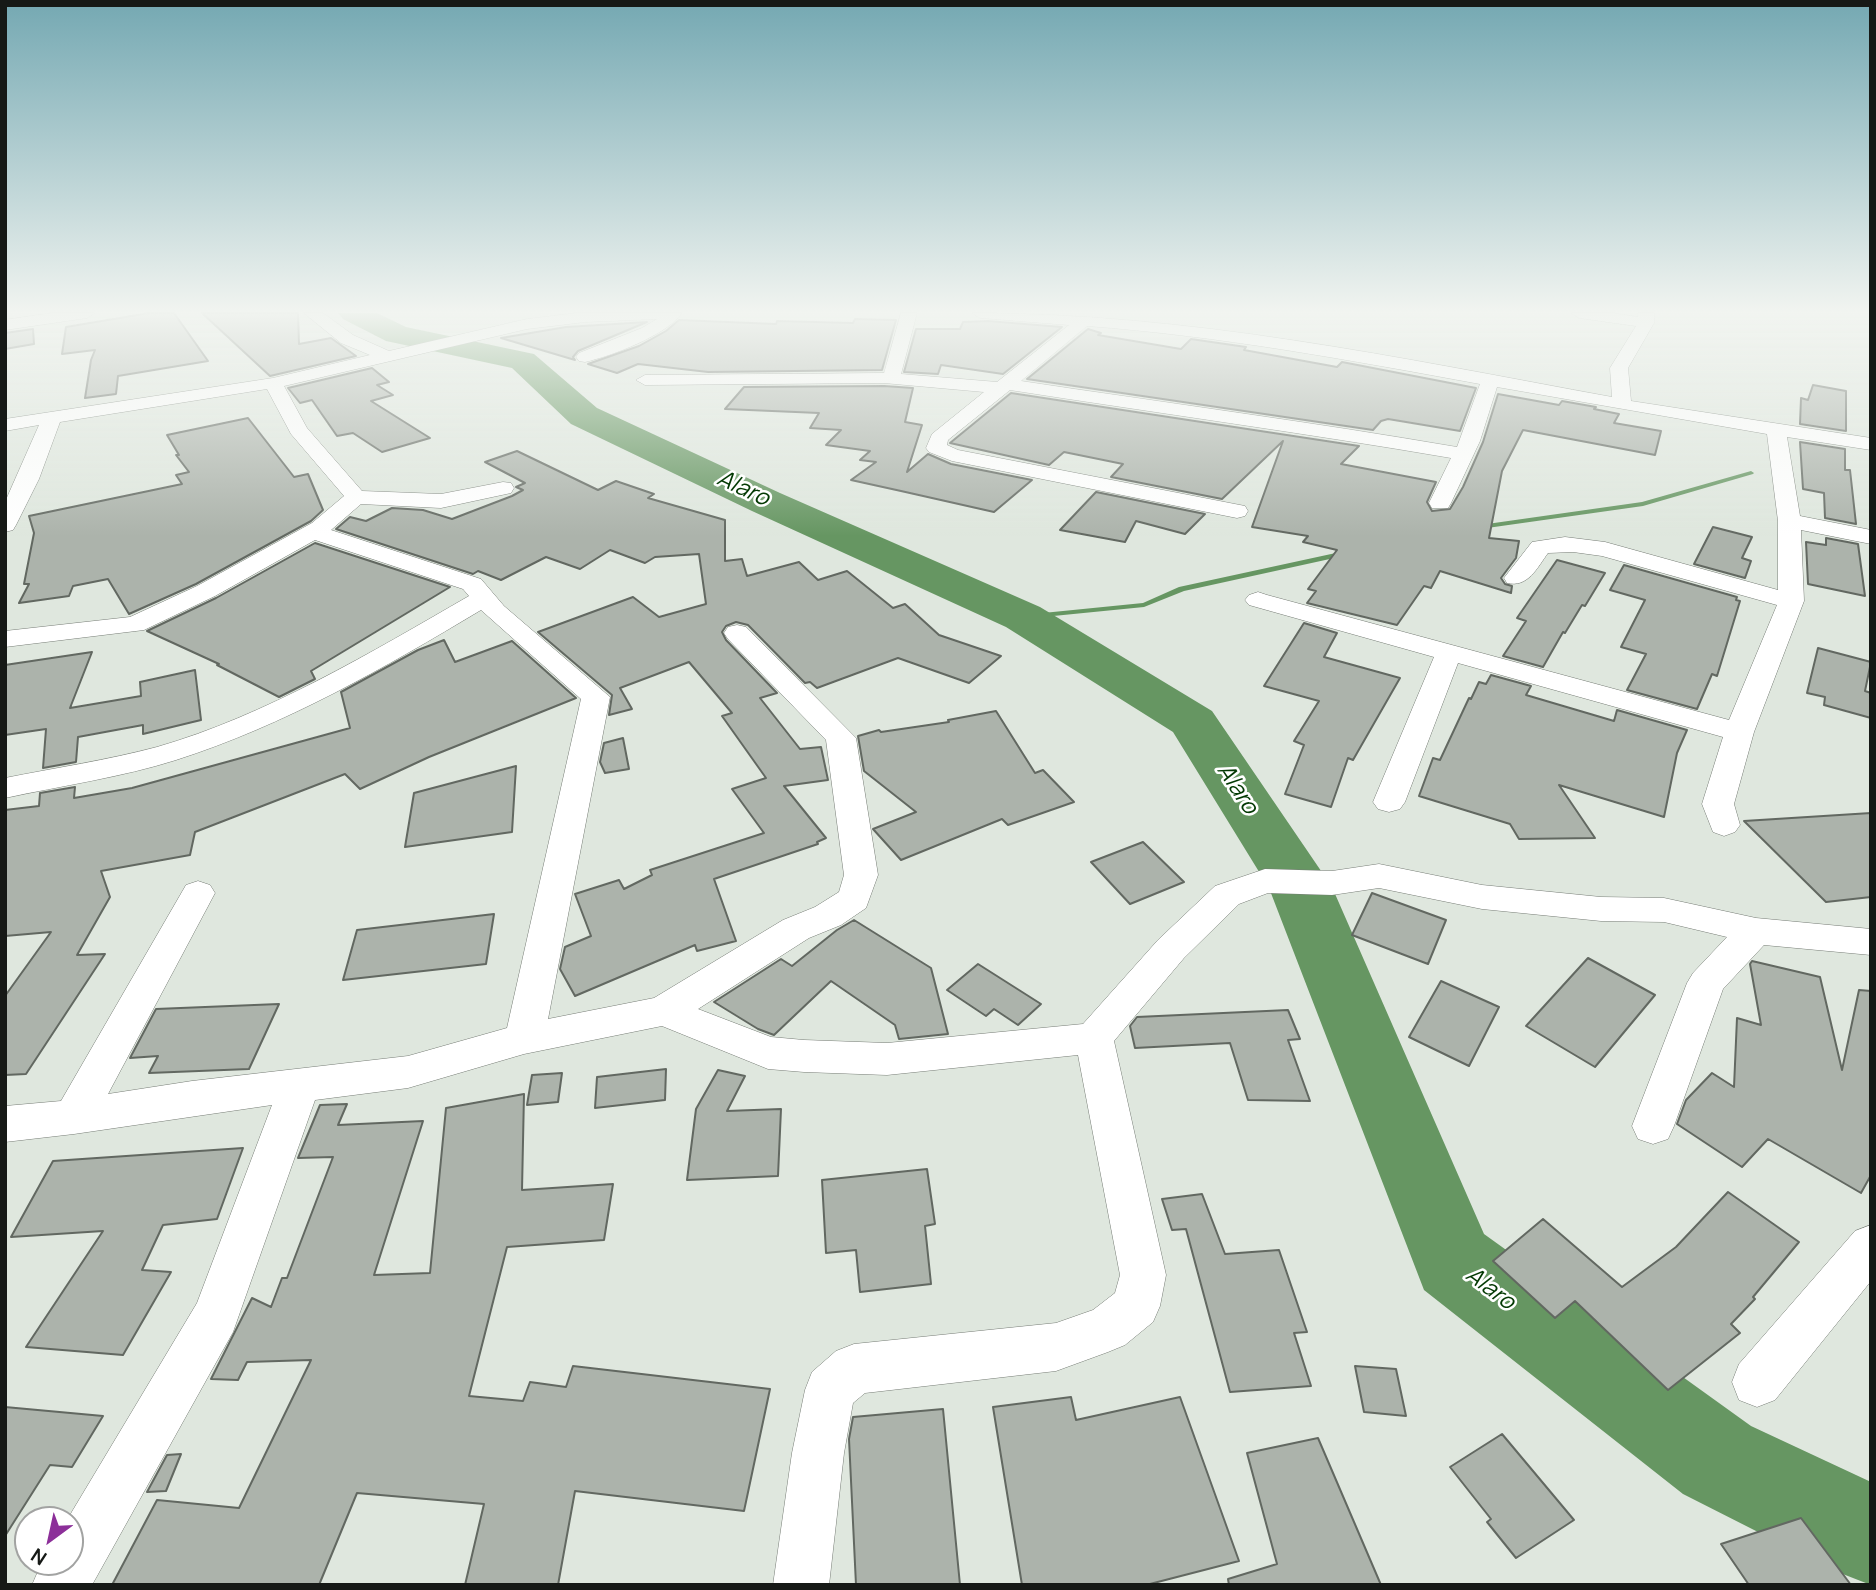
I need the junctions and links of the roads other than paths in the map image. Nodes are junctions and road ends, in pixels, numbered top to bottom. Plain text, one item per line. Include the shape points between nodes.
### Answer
1 (246, 387) edge
2 (275, 387) edge
3 (1003, 387) edge
4 (1012, 387) edge
5 (1487, 387) edge
6 (1528, 387) edge
7 (1621, 387) edge
8 (1622, 405) junction
9 (52, 418) junction
10 (5, 425) edge
11 (1776, 429) junction
12 (1871, 444) edge
13 (1463, 454) junction
14 (503, 488) dead end
15 (356, 497) junction
16 (1440, 503) dead end
17 (1237, 511) dead end
18 (1789, 520) junction
19 (5, 525) edge
20 (313, 532) junction
21 (1871, 537) edge
22 (1516, 578) dead end
23 (484, 598) junction
24 (1258, 600) dead end
25 (1791, 601) junction
26 (737, 633) dead end
27 (5, 639) edge
28 (1449, 652) junction
29 (1740, 732) junction
30 (5, 788) edge
31 (1389, 802) dead end
32 (1724, 825) dead end
33 (198, 893) dead end
34 (1756, 931) junction
35 (1871, 942) edge
36 (664, 1011) junction
37 (1094, 1038) junction
38 (524, 1040) junction
39 (299, 1087) junction
40 (74, 1117) junction
41 (5, 1124) edge
42 (1653, 1126) dead end
43 (1871, 1246) edge
44 (1757, 1382) dead end
45 (60, 1585) edge
46 (802, 1585) edge

1 - 9 street
2 - 15 street via 298,430
3 - 17 street via 939,439 936,448 951,455
4 - 13 street via 1301,426
5 - 13 street
6 - 8 street
7 - 8 street
8 - 11 street
9 - 10 street
9 - 19 street
11 - 12 street
11 - 18 street
13 - 16 street
14 - 15 street via 441,501
15 - 20 street
18 - 21 street
18 - 25 street
20 - 23 street via 472,583
20 - 27 street via 135,624
22 - 25 street via 1540,547 1579,545
23 - 30 street via 369,665 246,724 164,754
23 - 38 street via 596,697
24 - 28 street
25 - 29 street
26 - 36 street via 841,738 861,875 854,899 796,929
28 - 29 street
28 - 31 street
29 - 32 street via 1718,804
33 - 40 street
34 - 35 street
34 - 37 street via 1664,909 1601,909 1482,897 1380,876 1332,883 1265,881 1227,895 1171,949
34 - 42 street via 1706,983
36 - 37 street via 768,1052 804,1056 887,1059
36 - 38 street
37 - 46 street via 1143,1275 1136,1306 1108,1328 1056,1347 854,1369 830,1390
38 - 39 street via 408,1072
39 - 40 street
39 - 45 street via 216,1316
40 - 41 street
43 - 44 street

